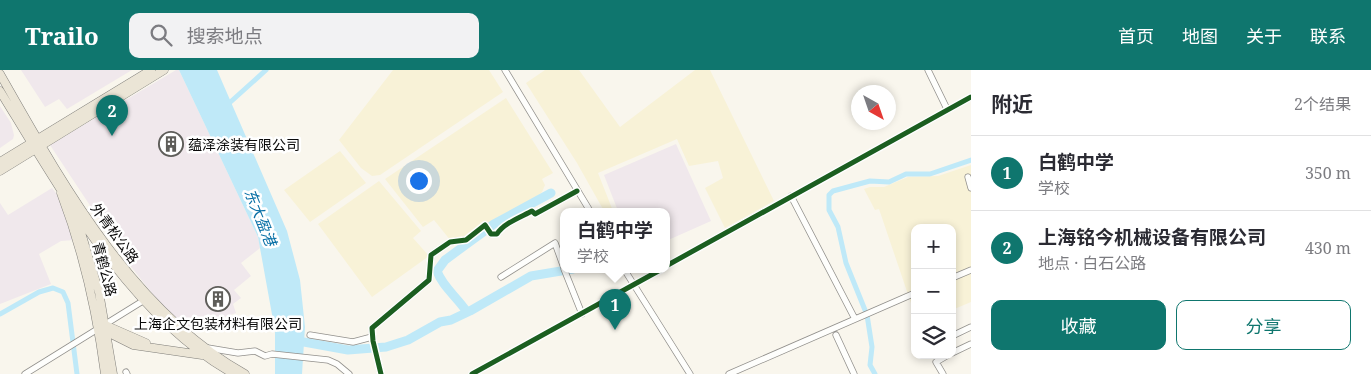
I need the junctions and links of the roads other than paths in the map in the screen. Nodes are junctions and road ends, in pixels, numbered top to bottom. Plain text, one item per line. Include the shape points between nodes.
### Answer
1 (151, 70) edge
2 (164, 70) edge
3 (505, 70) edge
4 (928, 70) edge
5 (0, 74) edge
6 (0, 91) edge
7 (971, 97) edge
8 (947, 109) junction
9 (37, 143) junction
10 (0, 162) edge
11 (0, 171) edge
12 (58, 177) junction
13 (968, 177) dead end
14 (971, 188) edge
15 (577, 190) junction
16 (791, 196) junction
17 (70, 201) junction
18 (588, 208) edge
19 (560, 257) edge
20 (670, 264) edge
21 (971, 270) edge
22 (566, 273) edge
23 (627, 273) edge
24 (655, 273) edge
25 (956, 276) edge
26 (501, 277) dead end
27 (634, 284) junction
28 (911, 295) edge
29 (146, 299) junction
30 (582, 314) junction
31 (856, 318) junction
32 (971, 327) edge
33 (104, 328) junction
34 (956, 334) edge
35 (310, 335) dead end
36 (836, 335) dead end
37 (372, 339) junction
38 (971, 344) edge
39 (203, 350) junction
40 (956, 351) edge
41 (941, 359) edge
42 (25, 374) edge
43 (105, 374) edge
44 (113, 374) edge
45 (234, 374) edge
46 (245, 374) edge
47 (349, 374) edge
48 (380, 374) edge
49 (472, 374) edge
50 (690, 374) edge
51 (729, 374) edge
52 (854, 374) edge
53 (943, 374) edge

1 - 9 main road
2 - 9 main road
3 - 15 street
4 - 8 street
5 - 9 main road, 外青松公路
6 - 9 main road, 外青松公路
7 - 8 street
8 - 16 street
9 - 10 main road
9 - 11 main road
9 - 12 main road, 外青松公路
12 - 17 main road, 外青松公路
12 - 29 main road, 外青松公路
12 - 33 main road, 青鹤公路
13 - 14 street
15 - 18 street
15 - 37 street via 542,212 535,214 532,211 497,234 489,232 485,225 466,240 450,242 431,254 429,280 375,324
16 - 20 street
16 - 31 street
17 - 29 main road, 外青松公路 via 121,273
17 - 33 main road, 青鹤公路 via 97,284
19 - 26 street via 555,243
21 - 25 street
22 - 30 street
23 - 27 street
24 - 27 street
27 - 30 street
27 - 50 street
28 - 31 street
29 - 33 street
29 - 39 main road, 外青松公路 via 168,326
30 - 49 street
31 - 51 street
32 - 34 street
33 - 39 main road via 155,346
33 - 42 street
33 - 43 main road, 青鹤公路
33 - 44 main road, 青鹤公路
35 - 37 street via 353,342
36 - 52 street
37 - 48 street
38 - 40 street
39 - 45 main road, 外青松公路
39 - 46 main road, 外青松公路
39 - 47 street via 255,351 265,356 328,360
41 - 53 street via 936,362

